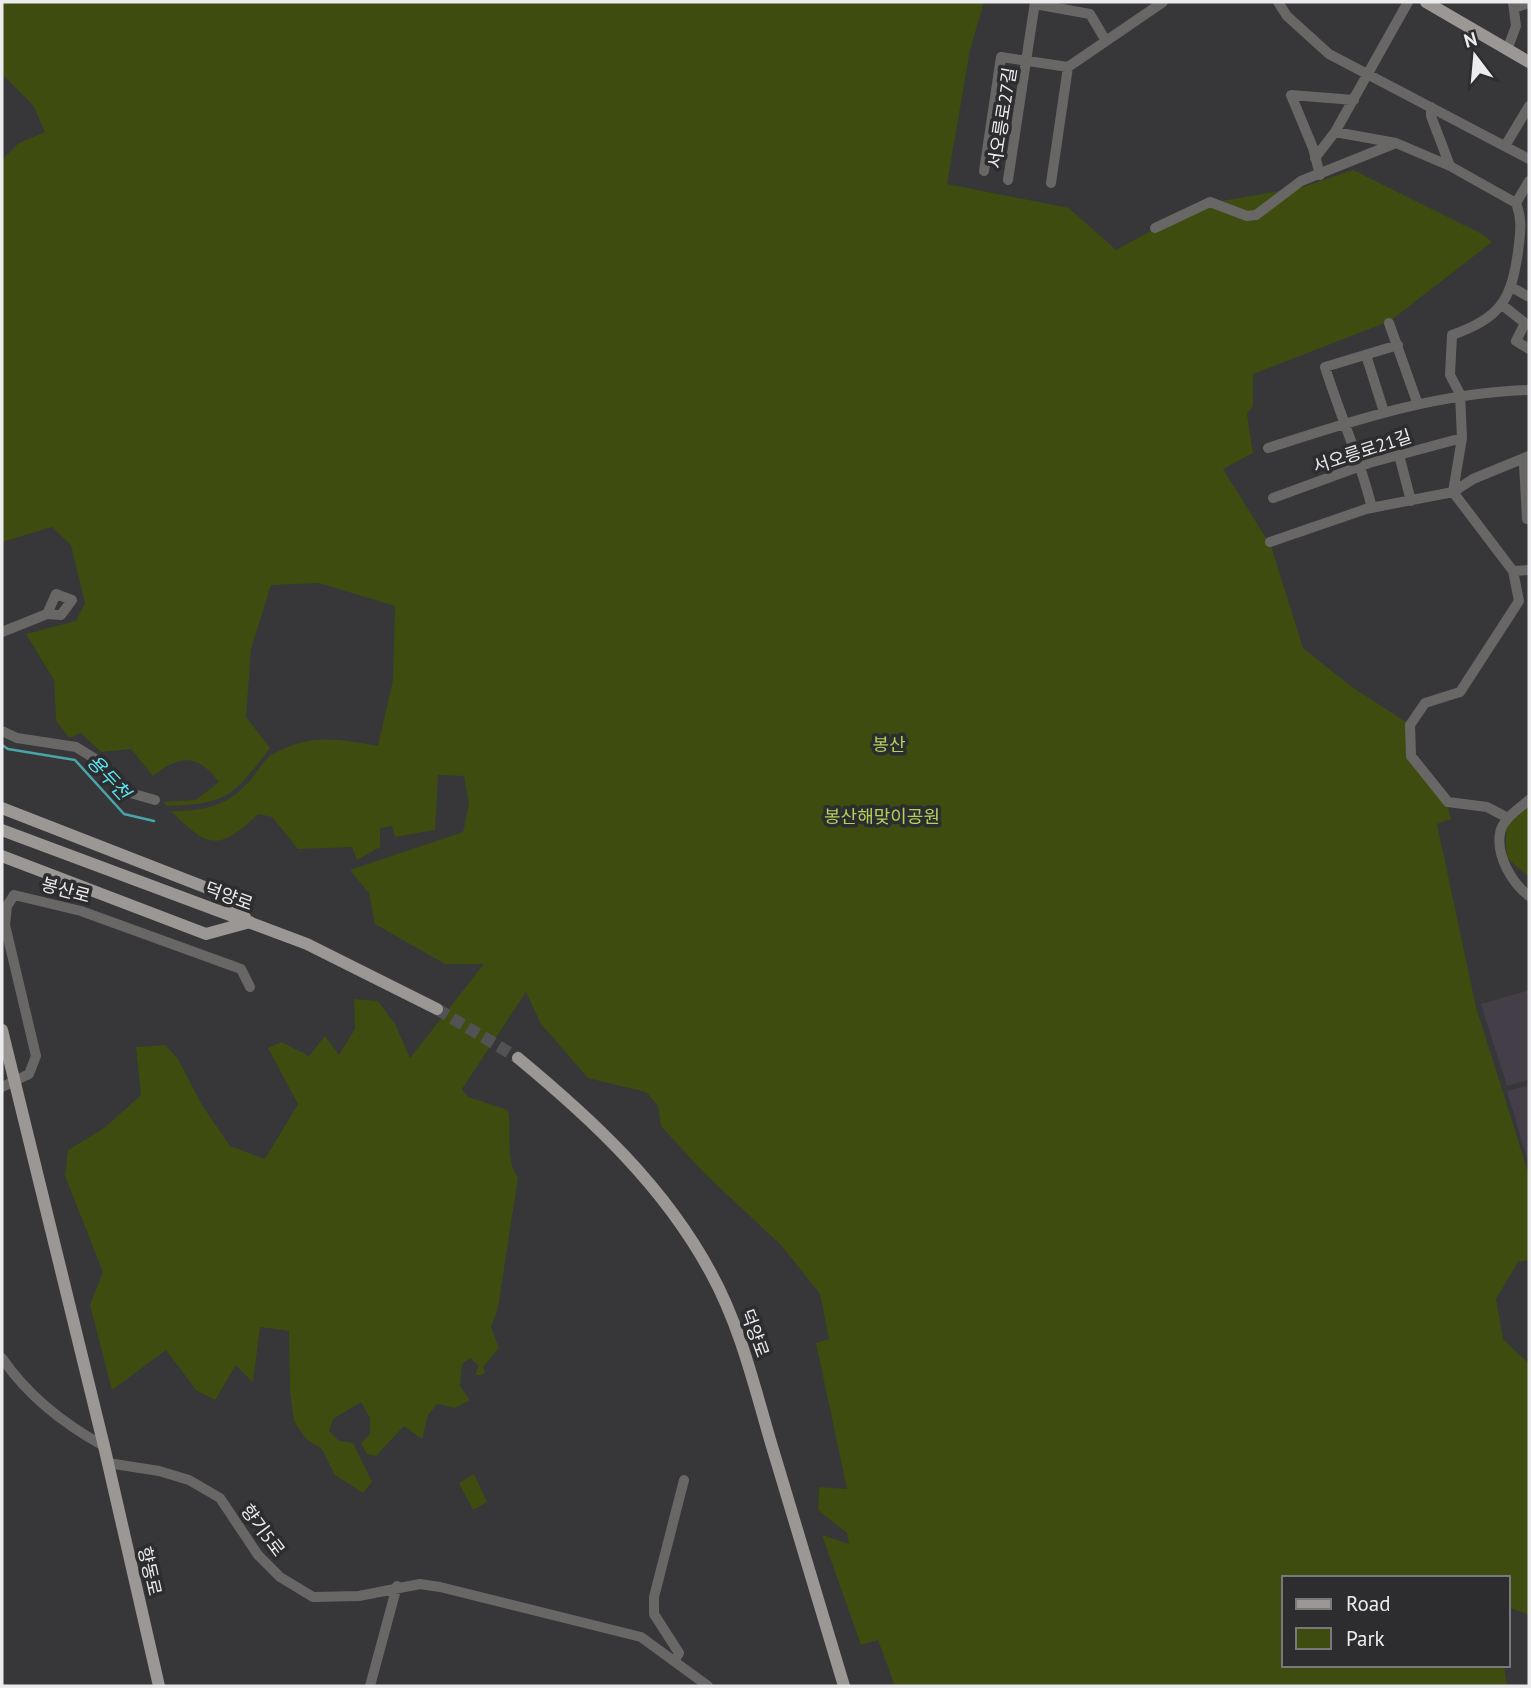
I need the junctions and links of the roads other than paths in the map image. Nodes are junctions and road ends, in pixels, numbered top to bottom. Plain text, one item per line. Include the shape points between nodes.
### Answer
1 (1163, 2) edge
2 (1278, 2) edge
3 (1408, 2) edge
4 (1426, 2) edge
5 (1035, 3) edge
6 (1529, 3) edge
7 (1514, 5) edge
8 (1106, 41) junction
9 (1507, 50) junction
10 (1027, 60) junction
11 (1529, 62) edge
12 (1068, 67) junction
13 (1367, 74) junction
14 (1354, 100) junction
15 (1529, 106) edge
16 (1431, 107) junction
17 (1335, 132) junction
18 (1396, 143) junction
19 (1505, 146) junction
20 (1315, 158) junction
21 (1529, 159) edge
22 (1450, 166) junction
23 (984, 171) dead end
24 (1320, 175) junction
25 (1008, 180) dead end
26 (1529, 181) edge
27 (1051, 183) dead end
28 (1517, 203) junction
29 (1526, 218) edge
30 (1155, 228) dead end
31 (1513, 288) junction
32 (1529, 297) edge
33 (1501, 304) junction
34 (1389, 323) dead end
35 (1398, 345) junction
36 (1529, 349) edge
37 (1366, 355) junction
38 (1529, 390) edge
39 (1460, 394) junction
40 (1417, 402) junction
41 (1384, 412) junction
42 (1345, 423) junction
43 (1462, 438) junction
44 (1268, 448) dead end
45 (1399, 454) junction
46 (1529, 456) edge
47 (1362, 467) junction
48 (1453, 492) junction
49 (1273, 498) dead end
50 (1411, 501) junction
51 (1372, 508) junction
52 (1528, 518) edge
53 (1270, 542) dead end
54 (1529, 569) edge
55 (1513, 571) junction
56 (47, 614) dead end
57 (2, 632) edge
58 (2, 731) edge
59 (155, 800) dead end
60 (1529, 800) edge
61 (2, 808) edge
62 (1508, 818) junction
63 (2, 830) edge
64 (4, 859) edge
65 (1529, 896) edge
66 (250, 922) junction
67 (250, 987) dead end
68 (437, 1009) tunnel mouth
69 (2, 1030) edge
70 (517, 1058) tunnel mouth
71 (8, 1084) edge
72 (2, 1358) edge
73 (104, 1446) junction
74 (108, 1463) junction
75 (684, 1479) dead end
76 (397, 1586) junction
77 (677, 1657) junction
78 (159, 1686) edge
79 (370, 1686) edge
80 (708, 1686) edge
81 (844, 1686) edge

1 - 8 street
2 - 13 street via 1329,54
3 - 13 street
4 - 9 main road
5 - 8 street via 1090,14
5 - 10 street, 서오릉로27길
6 - 7 street
7 - 9 street via 1516,26
8 - 12 street
9 - 11 main road
10 - 12 street
10 - 23 street, 서오릉로27길 via 1001,58
10 - 25 street, 서오릉로27길
12 - 27 street
13 - 14 street
13 - 16 street
14 - 17 street
14 - 20 street via 1291,95
15 - 19 street
16 - 19 street
16 - 22 street
17 - 18 street
17 - 20 street
18 - 22 street
18 - 24 street
19 - 21 street
20 - 24 street
22 - 28 street
24 - 30 street via 1301,181 1256,215 1210,202
26 - 28 street
28 - 29 street
29 - 31 street
31 - 32 street
31 - 33 street
33 - 36 street via 1525,323 1516,341
33 - 39 street via 1481,325 1452,335 1450,375
34 - 35 street
35 - 37 street
35 - 40 street
37 - 41 street
37 - 42 street via 1325,367
38 - 39 street
39 - 40 street
39 - 43 street
40 - 41 street
41 - 42 street
42 - 44 street
42 - 47 street
43 - 45 street, 서오릉로21길
43 - 48 street
45 - 47 street, 서오릉로21길
45 - 50 street
46 - 48 street
46 - 52 street via 1524,464
47 - 49 street, 서오릉로21길
47 - 51 street
48 - 50 street
48 - 55 street
50 - 51 street
51 - 53 street
54 - 55 street
55 - 62 street via 1519,601 1460,692 1424,703 1410,725 1411,756 1448,802 1487,807
56 - 57 street
58 - 59 street via 17,738 76,747 97,760 127,792
60 - 62 street
61 - 66 main road via 220,894
62 - 65 street via 1500,832 1503,859 1516,887
63 - 66 main road, 덕양로
64 - 66 main road via 206,934
66 - 68 main road, 덕양로 via 307,944
67 - 71 street, 봉산로 via 242,969 81,911 14,895 5,925 36,1056 29,1074
69 - 71 main road
70 - 81 main road, 덕양로 via 579,1108 625,1154 674,1214 711,1273 738,1333
71 - 73 main road
72 - 73 street via 18,1382 57,1416
73 - 74 main road
74 - 76 street, 향기5로 via 189,1480 220,1498 258,1555 280,1577 313,1597 359,1596
74 - 78 main road, 향동로
75 - 77 street via 654,1597 654,1614
76 - 77 street, 향기5로 via 440,1587 640,1637
76 - 79 street
77 - 80 street, 향기5로

